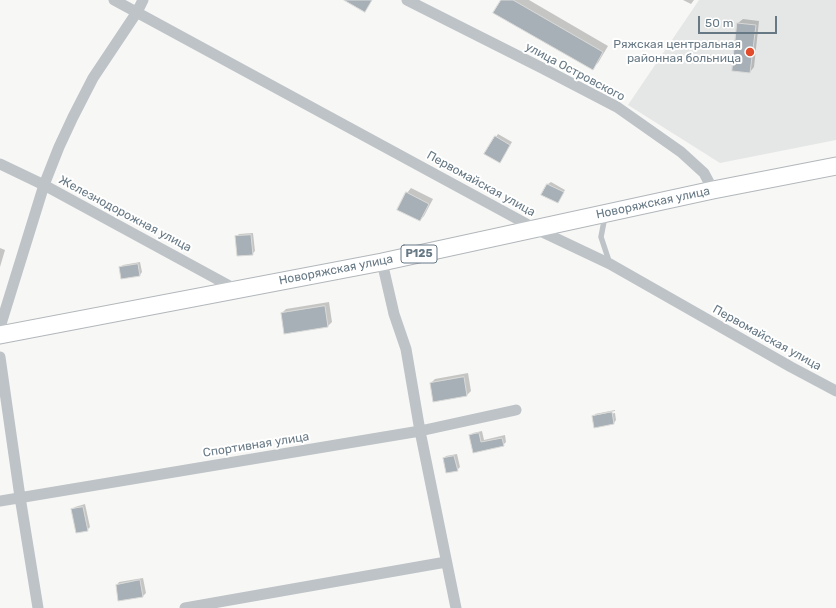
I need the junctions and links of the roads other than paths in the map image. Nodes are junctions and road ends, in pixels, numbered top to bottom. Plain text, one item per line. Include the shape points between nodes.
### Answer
1 (114, 0) edge
2 (143, 0) edge
3 (407, 0) edge
4 (137, 12) junction
5 (0, 164) edge
6 (836, 166) edge
7 (44, 185) junction
8 (713, 190) junction
9 (605, 214) junction
10 (534, 228) junction
11 (382, 262) junction
12 (610, 264) junction
13 (237, 290) junction
14 (0, 326) edge
15 (0, 336) edge
16 (0, 357) edge
17 (836, 391) edge
18 (516, 410) dead end
19 (420, 430) junction
20 (20, 497) junction
21 (0, 501) edge
22 (446, 562) junction
23 (38, 608) edge
24 (185, 608) edge
25 (456, 608) edge

1 - 4 street, Первомайская улица
2 - 4 street
3 - 8 street, улица Островского via 617,107 681,152 704,173
4 - 7 street via 93,78 59,147
4 - 10 street, Первомайская улица
5 - 7 street, Железнодорожная улица
6 - 8 main road, Новоряжская улица / Р125
7 - 13 street, Железнодорожная улица
7 - 14 street
8 - 9 main road, Новоряжская улица / Р125
9 - 10 main road, Новоряжская улица / Р125
9 - 12 lane via 601,236
10 - 11 main road, Новоряжская улица / Р125
10 - 12 street, Первомайская улица
11 - 13 main road, Новоряжская улица / Р125
11 - 19 street via 394,314 406,350
12 - 17 street, Первомайская улица
13 - 15 main road, Новоряжская улица / Р125
16 - 20 street
18 - 19 street, Спортивная улица
19 - 20 street, Спортивная улица
19 - 22 street
20 - 21 street, Спортивная улица
20 - 23 street
22 - 24 street
22 - 25 street

